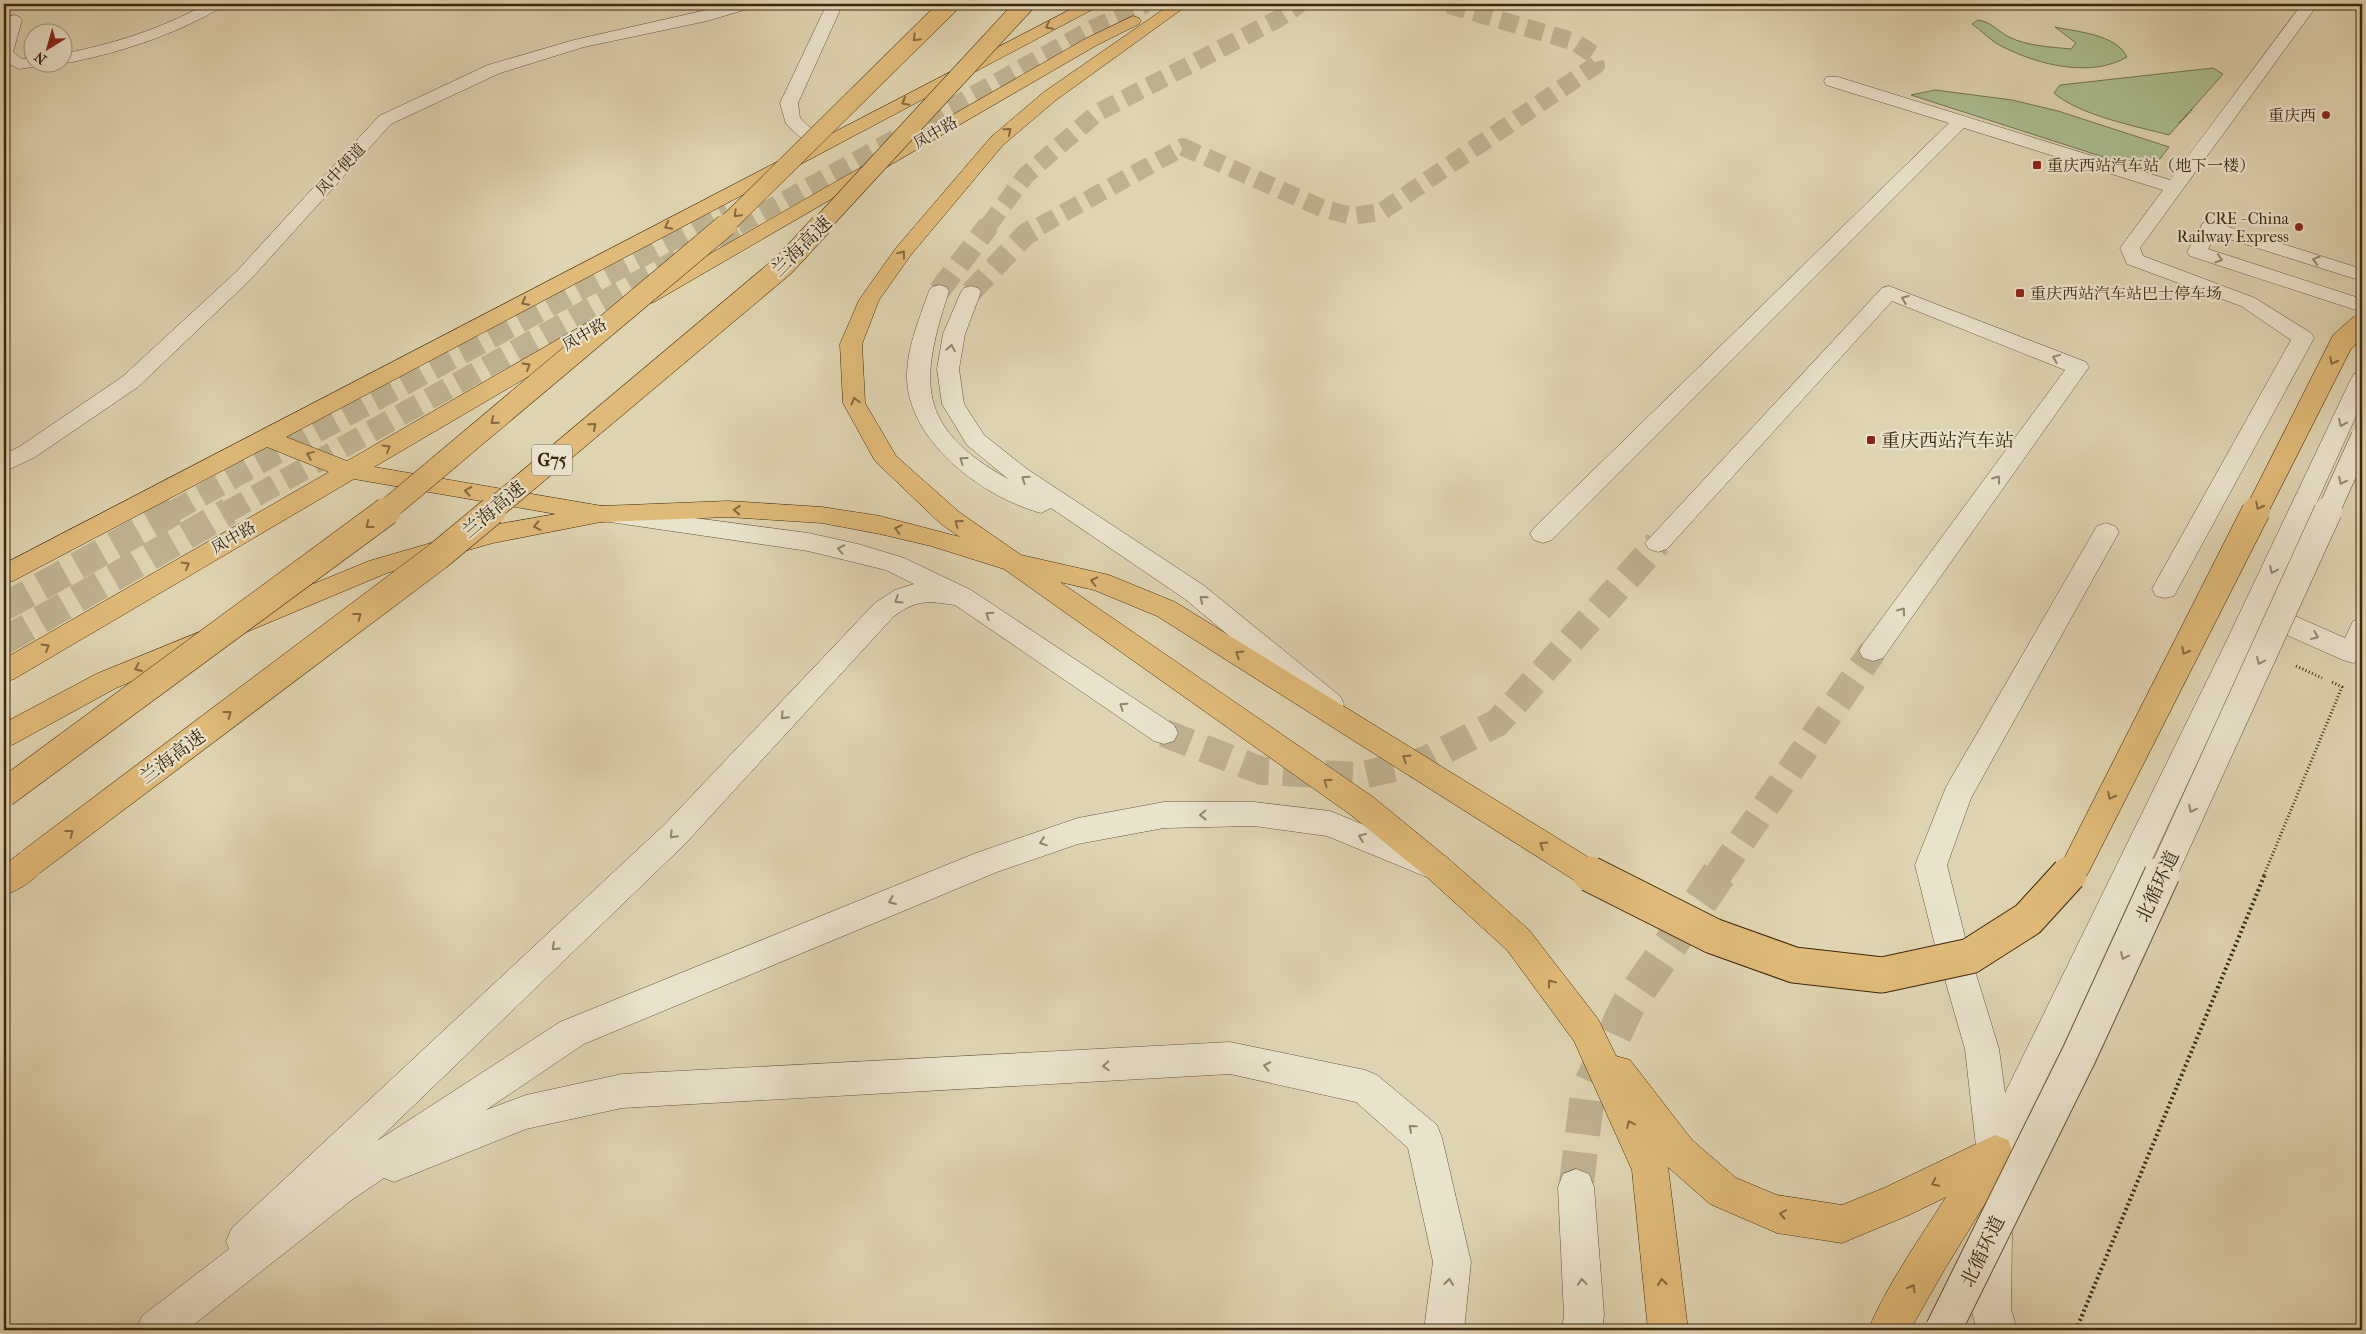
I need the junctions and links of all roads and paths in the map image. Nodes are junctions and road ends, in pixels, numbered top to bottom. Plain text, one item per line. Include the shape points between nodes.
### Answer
1 (217, 4) edge
2 (749, 4) edge
3 (832, 4) edge
4 (1025, 4) edge
5 (1092, 4) edge
6 (1168, 4) edge
7 (1181, 4) edge
8 (2310, 4) edge
9 (948, 5) edge
10 (14, 20) dead end
11 (72, 57) edge
12 (22, 64) edge
13 (1832, 81) dead end
14 (2192, 110) dead end
15 (1960, 122) junction
16 (2179, 123) dead end
17 (820, 146) junction
18 (2173, 187) junction
19 (2362, 274) edge
20 (939, 291) tunnel mouth
21 (971, 292) tunnel mouth
22 (2362, 306) edge
23 (2362, 324) edge
24 (2362, 379) edge
25 (2362, 437) edge
26 (267, 438) junction
27 (4, 464) edge
28 (347, 470) junction
29 (602, 514) junction
30 (2106, 532) dead end
31 (1543, 534) dead end
32 (1658, 543) tunnel mouth
33 (1130, 547) junction
34 (1012, 562) junction
35 (4, 575) edge
36 (2165, 588) dead end
37 (962, 597) junction
38 (2254, 610) junction
39 (2362, 628) edge
40 (1873, 651) tunnel mouth
41 (4, 672) edge
42 (1362, 730) junction
43 (1164, 733) tunnel mouth
44 (4, 736) edge
45 (4, 794) edge
46 (1439, 869) junction
47 (4, 882) edge
48 (1586, 1030) junction
49 (1995, 1153) junction
50 (340, 1186) junction
51 (1576, 1187) tunnel mouth
52 (152, 1330) edge
53 (156, 1330) edge
54 (1444, 1330) edge
55 (1582, 1330) edge
56 (1668, 1330) edge
57 (1888, 1330) edge
58 (1943, 1330) edge
59 (1997, 1330) edge

1 - 11 street via 152,35
2 - 27 street, 凤中便道 via 580,43 494,69 385,120 244,275 130,382
3 - 17 street via 833,8 789,103 792,120
47 -> 4 main road, 兰海高速 / G75, bridge via 438,556 784,265
5 -> 17 main road
28 -> 6 main road, 凤中路 via 1091,42
34 -> 7 main road via 950,518 886,461 854,403 851,344 869,300 903,252 997,141 1050,96
8 - 18 street
9 -> 45 main road, bridge via 714,236 371,524
10 - 12 street via 4,53
13 - 15 street
14 - 16 path
15 - 18 street
15 - 31 street
17 -> 26 main road
18 - 36 street via 2130,248 2134,260 2248,302 2303,338
19 -> 22 street via 2210,227 2197,252
33 -> 20 street via 1000,486 950,451 924,414 918,374 925,333
33 -> 21 street via 1019,475 975,440 952,404 948,369 954,334
23 -> 42 main road, bridge via 2342,342 2076,866 2028,918 1970,956 1882,975 1794,965 1713,936 1585,871
24 -> 38 street
25 -> 58 street, 北循环道, bridge via 2079,1055
28 -> 26 main road
26 - 35 main road
29 -> 28 main road
41 -> 28 main road, 凤中路
34 -> 29 main road via 889,527 822,515 728,509
37 -> 29 street via 895,564 858,553 808,542
29 -> 44 main road via 494,534 378,567 106,681
30 - 49 street via 1957,796 1931,865 1982,1049
40 -> 32 street via 2078,367 1889,292
42 -> 33 street via 1194,592
42 -> 34 main road via 1166,609 1100,582
46 -> 34 main road via 1362,806
43 -> 37 street
37 -> 52 street via 922,592 901,597 884,610 675,834
38 -> 39 street via 2353,653
38 - 49 street
48 -> 46 main road via 1518,940
46 -> 50 street via 1330,824 1254,814 1164,815 1078,831 987,862 572,1033
49 -> 48 main road via 1896,1202 1842,1224 1777,1214 1723,1191 1679,1153
56 -> 48 main road via 1650,1170
57 -> 49 main road via 1928,1258
49 - 59 street via 1991,1309
50 - 53 street
54 -> 50 street via 1452,1262 1424,1138 1365,1087 1230,1058 622,1091 526,1112
55 -> 51 street via 1584,1315

